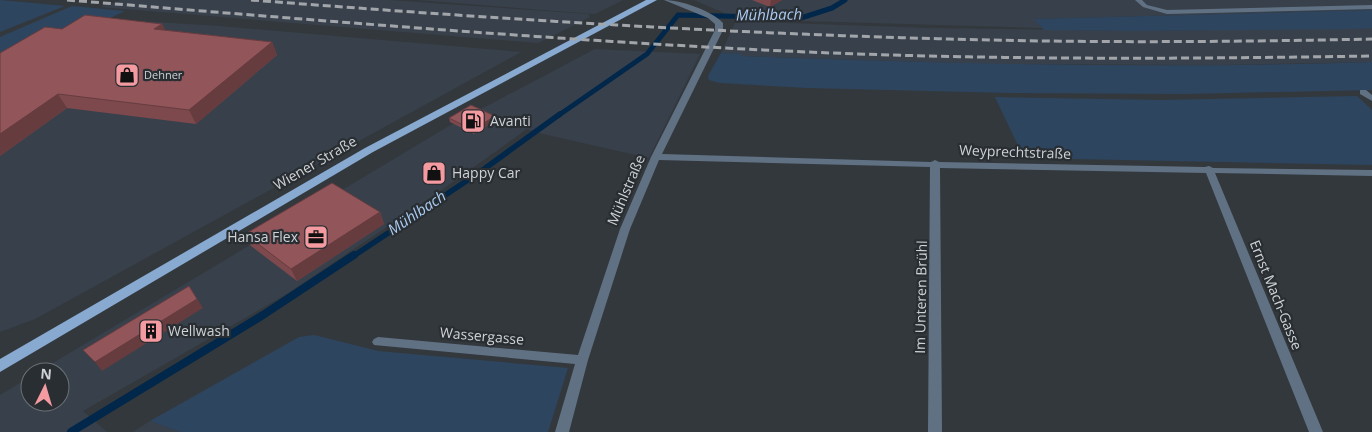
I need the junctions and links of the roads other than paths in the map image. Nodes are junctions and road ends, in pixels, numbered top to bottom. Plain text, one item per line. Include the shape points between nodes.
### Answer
1 (653, 0) edge
2 (667, 0) edge
3 (1138, 0) edge
4 (1372, 7) edge
5 (1363, 92) dead end
6 (1372, 99) edge
7 (656, 157) junction
8 (935, 163) junction
9 (1209, 169) junction
10 (1372, 173) edge
11 (378, 342) dead end
12 (582, 360) junction
13 (0, 366) edge
14 (562, 432) edge
15 (935, 432) edge
16 (1316, 432) edge

1 - 13 main road, Wiener Straße via 369,150
2 - 7 street, Mühlstraße via 711,16 719,23 713,43
3 - 4 street via 1145,6 1167,12
5 - 6 street
7 - 8 street, Weyprechtstraße
7 - 12 street, Mühlstraße via 625,229
8 - 9 street, Weyprechtstraße
8 - 15 street, Im Unteren Brühl via 938,258 934,323
9 - 10 street, Weyprechtstraße
9 - 16 street, Ernst Mach-Gasse
11 - 12 street, Wassergasse
12 - 14 street, Mühlstraße

